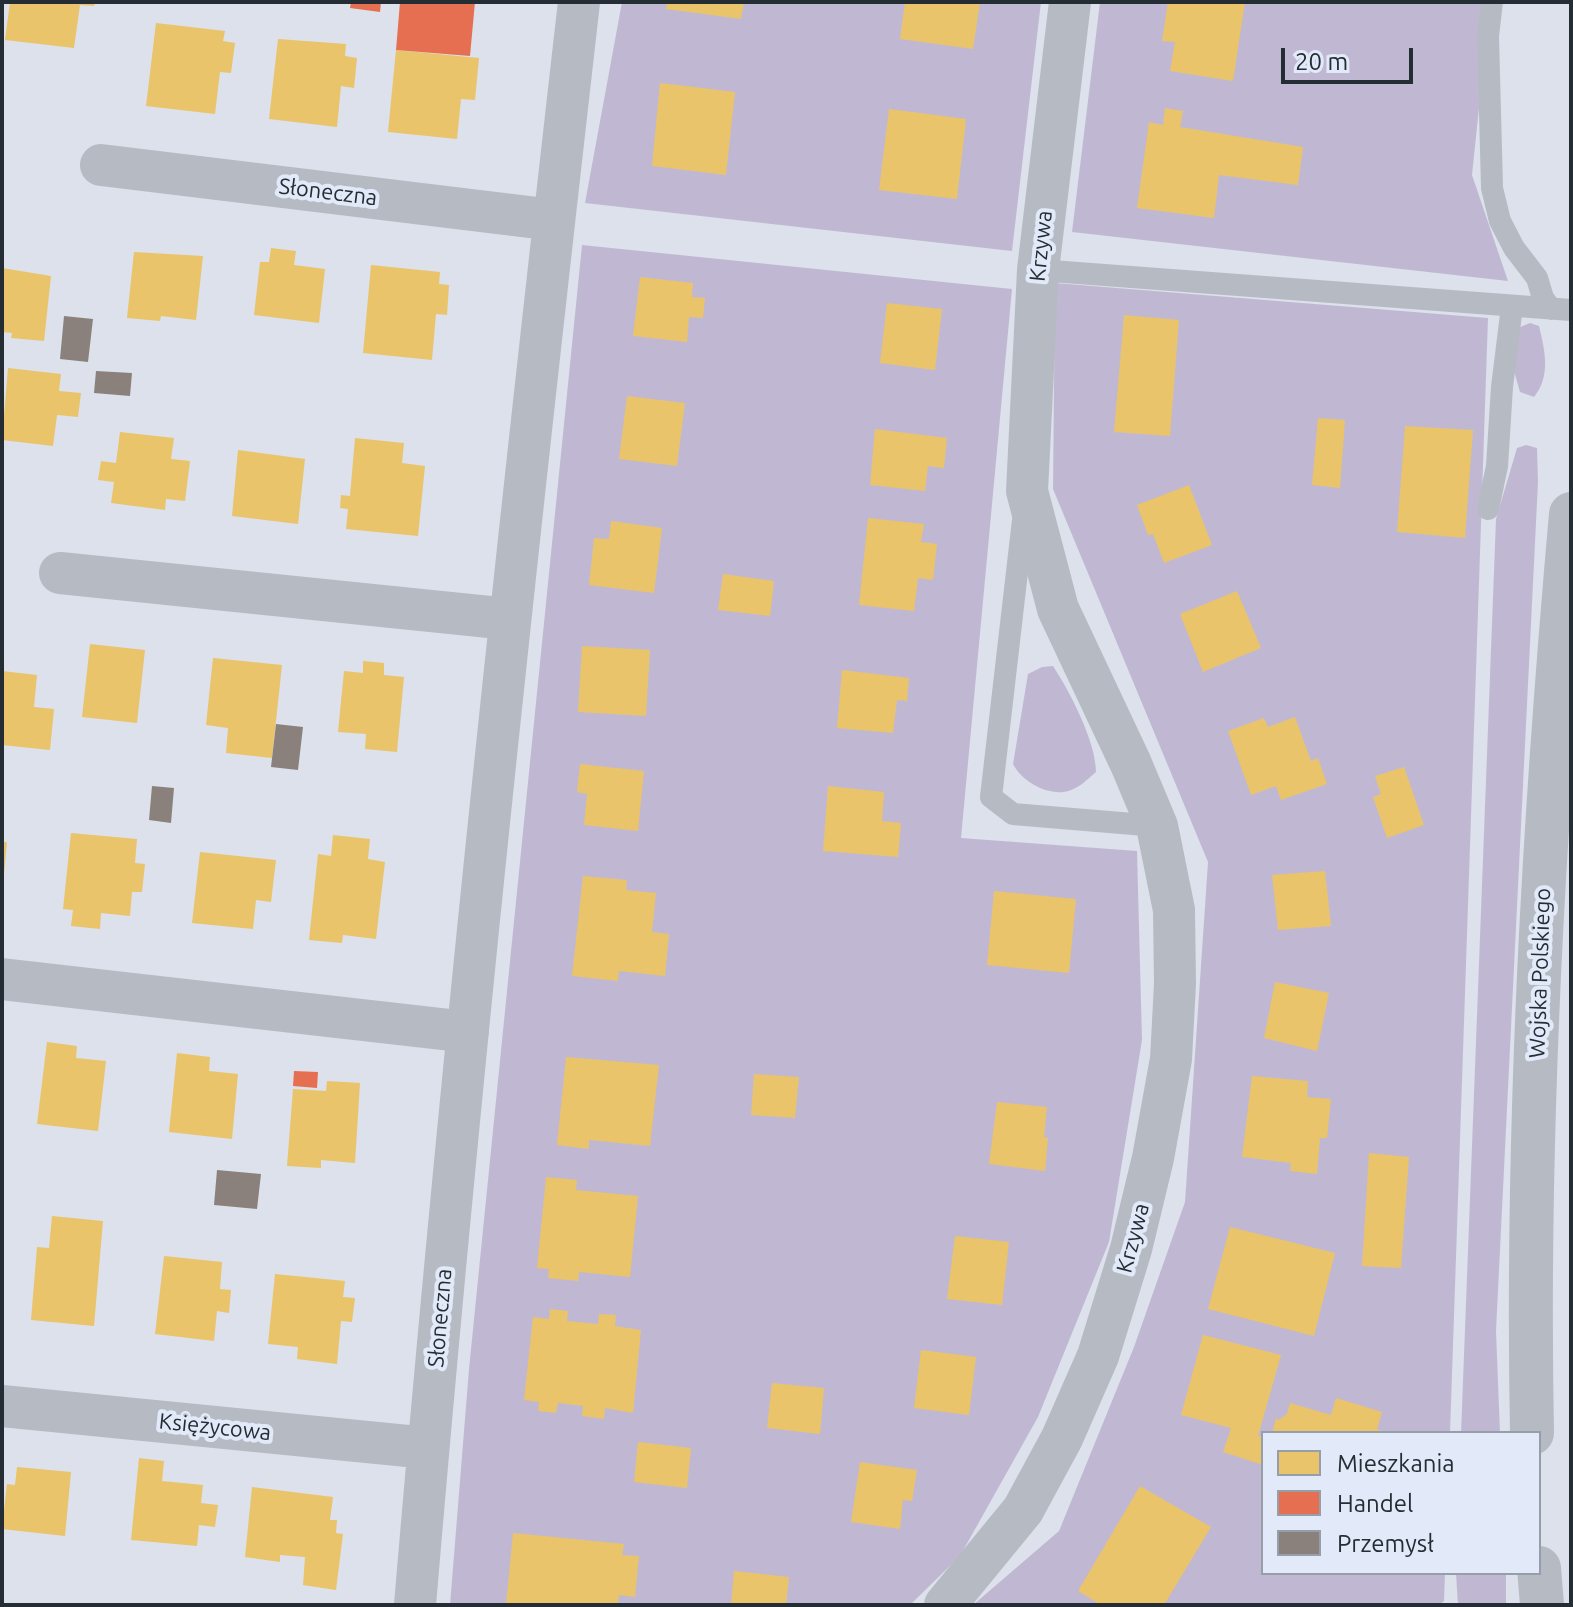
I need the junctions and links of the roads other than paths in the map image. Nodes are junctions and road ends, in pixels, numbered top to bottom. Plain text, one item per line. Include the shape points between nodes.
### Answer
1 (579, 2) edge
2 (1070, 2) edge
3 (1492, 2) edge
4 (101, 165) dead end
5 (554, 220) junction
6 (1038, 270) junction
7 (1512, 306) junction
8 (1561, 310) edge
9 (1027, 491) junction
10 (1488, 509) dead end
11 (1571, 514) edge
12 (60, 573) dead end
13 (509, 619) junction
14 (1157, 826) junction
15 (1558, 851) edge
16 (2, 979) edge
17 (468, 1032) junction
18 (2, 1406) edge
19 (1532, 1431) edge
20 (428, 1448) junction
21 (1540, 1575) edge
22 (415, 1605) edge
23 (945, 1605) edge
24 (1542, 1605) edge

1 - 5 street, Słoneczna
2 - 6 street, Krzywa
3 - 8 lane via 1492,188 1514,248 1537,278 1543,298
4 - 5 street, Słoneczna
5 - 13 street, Słoneczna
6 - 7 lane
6 - 9 street, Krzywa
7 - 8 lane
7 - 10 lane
9 - 14 street, Krzywa via 1058,609
9 - 14 lane, Krzywa via 991,797 1013,814
11 - 15 street, Wojska Polskiego
12 - 13 street
13 - 17 street, Słoneczna
14 - 23 street, Krzywa via 1174,910 1171,1059 1131,1249 1098,1356 1062,1438 1023,1510
15 - 19 street, Wojska Polskiego via 1530,1221
16 - 17 street
17 - 20 street, Słoneczna
18 - 20 street, Księżycowa
20 - 22 street, Słoneczna
21 - 24 street

